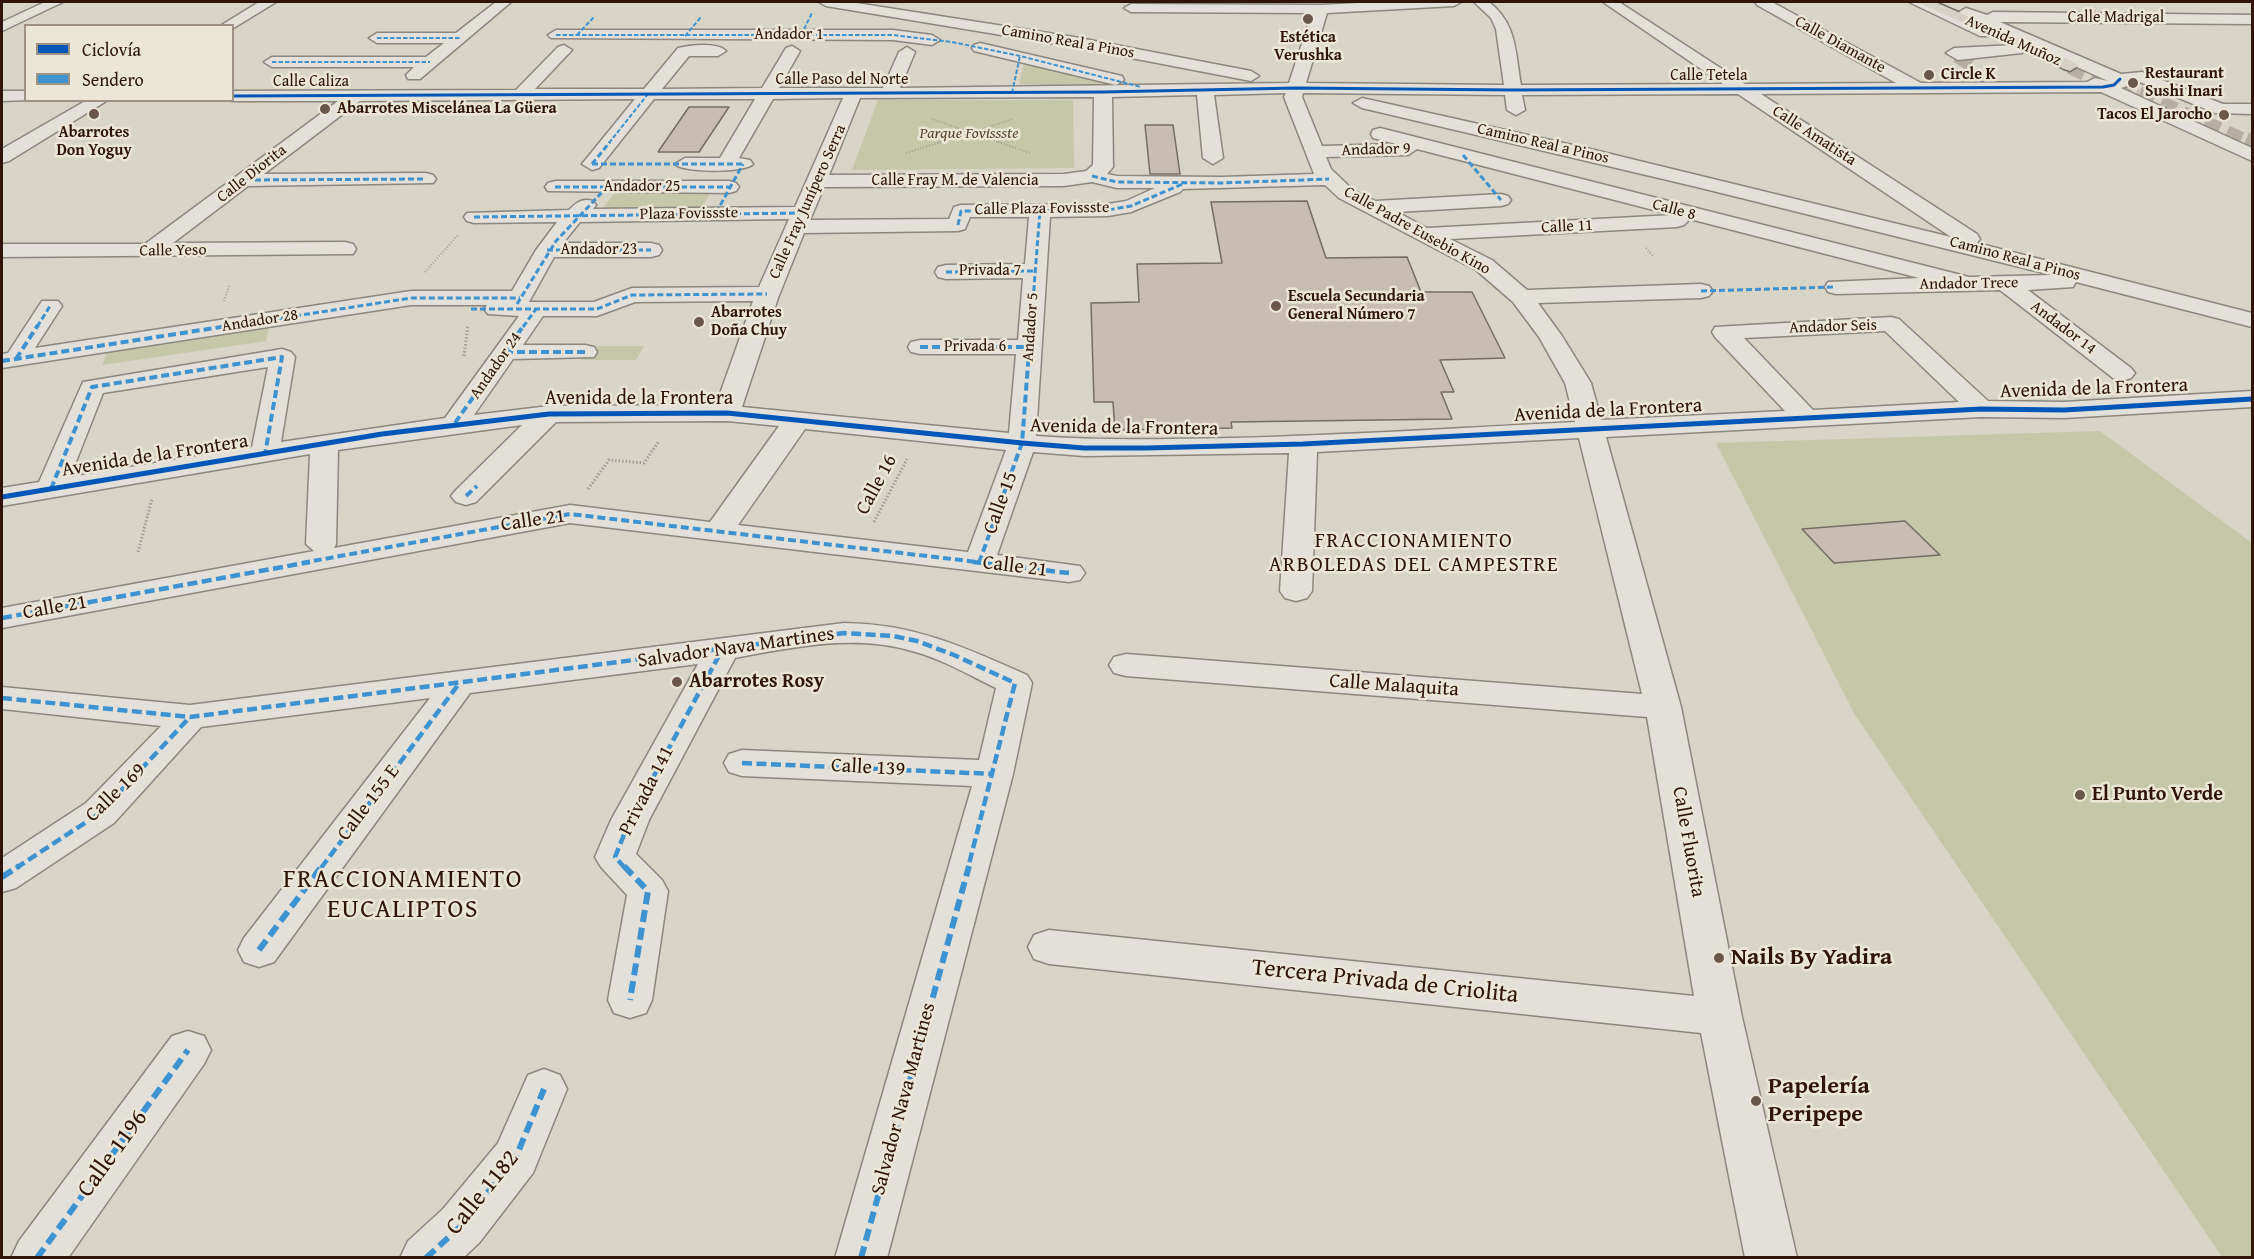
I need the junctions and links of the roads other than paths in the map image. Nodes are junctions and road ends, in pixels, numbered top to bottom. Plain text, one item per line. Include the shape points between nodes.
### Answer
1 (56, 2) edge
2 (268, 2) edge
3 (504, 2) edge
4 (826, 2) edge
5 (1430, 2) edge
6 (1454, 2) edge
7 (1481, 2) edge
8 (1610, 2) edge
9 (1762, 2) edge
10 (1916, 2) edge
11 (1924, 2) edge
12 (1933, 2) edge
13 (1943, 2) edge
14 (2202, 2) edge
15 (1380, 4) edge
16 (1126, 5) edge
17 (950, 9) dead end
18 (1321, 9) junction
19 (812, 13) dead end
20 (700, 16) dead end
21 (594, 17) dead end
22 (1979, 17) junction
23 (2253, 19) edge
24 (230, 24) edge
25 (965, 24) junction
26 (1145, 24) dead end
27 (2, 27) edge
28 (2253, 30) edge
29 (556, 35) dead end
30 (577, 35) junction
31 (801, 35) junction
32 (377, 38) dead end
33 (460, 38) junction
34 (685, 43) junction
35 (2023, 50) junction
36 (564, 51) dead end
37 (907, 52) dead end
38 (1958, 55) tunnel mouth
39 (1020, 56) junction
40 (272, 62) dead end
41 (430, 62) junction
42 (2071, 67) junction
43 (1980, 69) junction
44 (2142, 77) junction
45 (2120, 79) junction
46 (2103, 87) junction
47 (1296, 88) junction
48 (1918, 88) junction
49 (1975, 88) junction
50 (2015, 88) junction
51 (1743, 89) junction
52 (1512, 90) junction
53 (1205, 91) junction
54 (1103, 92) junction
55 (1153, 92) junction
56 (854, 93) junction
57 (889, 93) junction
58 (1012, 93) junction
59 (520, 94) junction
60 (648, 94) junction
61 (766, 94) junction
62 (389, 95) junction
63 (2, 96) edge
64 (24, 96) edge
65 (234, 96) edge
66 (355, 96) junction
67 (97, 102) edge
68 (2253, 109) tunnel mouth
69 (2209, 119) junction
70 (2245, 130) tunnel mouth
71 (1380, 134) dead end
72 (1522, 138) junction
73 (1438, 148) junction
74 (1314, 152) junction
75 (1464, 155) junction
76 (2253, 155) tunnel mouth
77 (2, 157) edge
78 (1214, 158) dead end
79 (726, 164) junction
80 (1092, 176) junction
81 (426, 179) dead end
82 (1329, 179) junction
83 (246, 180) junction
84 (818, 181) junction
85 (1185, 183) junction
86 (555, 187) dead end
87 (607, 187) junction
88 (729, 187) junction
89 (1369, 207) junction
90 (1040, 210) junction
91 (716, 213) junction
92 (574, 215) junction
93 (474, 217) road end
94 (801, 220) junction
95 (1710, 220) junction
96 (1424, 234) junction
97 (345, 249) dead end
98 (2, 250) edge
99 (547, 250) junction
100 (651, 250) dead end
101 (1988, 251) junction
102 (149, 252) junction
103 (1035, 271) junction
104 (946, 272) dead end
105 (2103, 282) junction
106 (1968, 284) junction
107 (2005, 284) junction
108 (1836, 287) dead end
109 (1701, 291) dead end
110 (767, 294) junction
111 (1521, 297) junction
112 (50, 306) dead end
113 (524, 306) junction
114 (471, 309) dead end
115 (2253, 320) edge
116 (920, 347) dead end
117 (1030, 347) junction
118 (505, 352) junction
119 (585, 352) dead end
120 (9, 360) edge
121 (2122, 373) dead end
122 (2253, 399) edge
123 (1981, 409) junction
124 (727, 413) junction
125 (549, 414) junction
126 (1806, 418) junction
127 (796, 422) junction
128 (455, 423) junction
129 (1592, 428) junction
130 (324, 444) junction
131 (1022, 444) junction
132 (1303, 444) junction
133 (265, 454) junction
134 (51, 489) junction
135 (472, 491) dead end
136 (2, 497) edge
137 (718, 532) junction
138 (321, 544) dead end
139 (979, 563) junction
140 (1069, 573) dead end
141 (1296, 591) dead end
142 (2, 618) edge
143 (722, 650) junction
144 (1126, 665) dead end
145 (458, 685) junction
146 (2, 698) edge
147 (1663, 707) junction
148 (190, 717) junction
149 (742, 763) dead end
150 (994, 774) junction
151 (2, 878) edge
152 (1049, 947) dead end
153 (259, 950) dead end
154 (630, 1000) dead end
155 (1720, 1017) junction
156 (188, 1050) dead end
157 (544, 1089) dead end
158 (37, 1257) edge
159 (426, 1257) edge
160 (861, 1257) edge
161 (1772, 1257) edge

1 - 27 street
2 - 24 street
3 - 33 street
4 - 25 street, Camino Real a Pinos
5 - 6 street
5 - 15 street
7 - 52 street via 1498,16 1504,29
8 - 51 street, Calle Amatista
9 - 48 street, Calle Diamante
10 - 35 street
11 - 42 main road, Avenida Muñoz
12 - 42 main road, Avenida Muñoz
13 - 22 street
14 - 23 street
15 - 18 street
16 - 18 street
16 - 26 street
17 - 25 street
18 - 47 street
19 - 31 street
20 - 34 street
21 - 30 street
22 - 23 street, Calle Madrigal
22 - 45 street
25 - 47 street, Camino Real a Pinos via 1262,78
28 - 44 street via 2042,27
29 - 30 street, Andador 1
30 - 34 street, Andador 1
31 - 34 street, Andador 1
31 - 39 street, Andador 1 via 893,35
32 - 33 street
33 - 41 street
34 - 60 street
34 - 61 street via 792,51
35 - 38 street via 1954,53
35 - 42 street
36 - 59 street
37 - 57 street
39 - 55 street, Andador 1 via 1135,84
39 - 58 street
40 - 41 street
41 - 62 street
42 - 43 street
42 - 46 street
43 - 49 street via 1950,73
43 - 50 street
44 - 45 street
44 - 69 street
45 - 46 street, Calle Tetela
45 - 69 street
46 - 50 street, Calle Tetela
46 - 69 street via 2175,119
47 - 52 street, Calle Tetela
47 - 53 street, Calle Paso del Norte
47 - 72 street, Camino Real a Pinos
47 - 74 street, Calle Padre Eusebio Kino via 1293,97
48 - 49 street, Calle Tetela
48 - 51 street, Calle Tetela
49 - 50 street, Calle Tetela
51 - 52 street, Calle Tetela
51 - 101 street, Calle Amatista
52 - 72 street
53 - 55 street, Calle Paso del Norte
53 - 78 street
54 - 55 street, Calle Paso del Norte
54 - 58 street, Calle Paso del Norte
54 - 80 street via 1103,167
56 - 57 street, Calle Paso del Norte
56 - 61 street, Calle Paso del Norte
56 - 84 street, Calle Fray Junípero Serra
57 - 58 street, Calle Paso del Norte
59 - 60 street, Calle Paso del Norte
59 - 62 street, Calle Paso del Norte
60 - 61 street, Calle Paso del Norte
60 - 79 street via 592,164
61 - 79 street
62 - 66 street, Calle Caliza
63 - 64 street
65 - 66 street, Calle Caliza
66 - 83 street, Calle Diorita
67 - 77 street
68 - 69 street
69 - 70 street
69 - 76 street
71 - 73 street, Calle 8
72 - 101 street, Camino Real a Pinos
73 - 74 street, Andador 9
73 - 75 street, Calle 8
74 - 82 street, Calle Padre Eusebio Kino
75 - 89 street via 1501,200
75 - 95 street, Calle 8
79 - 88 street via 743,164
80 - 84 street, Calle Fray M. de Valencia via 1064,180
80 - 85 street, Calle Plaza Fovissste via 1117,182
81 - 83 street
82 - 85 street, Calle Plaza Fovissste
82 - 89 street, Calle Padre Eusebio Kino
83 - 102 street, Calle Diorita
84 - 94 street, Calle Fray Junípero Serra
85 - 90 street, Calle Plaza Fovissste via 1131,206
86 - 87 street, Andador 25
87 - 88 street, Andador 25
87 - 92 street, Andador 24
88 - 91 street
89 - 96 street, Calle Padre Eusebio Kino
90 - 94 street, Calle Plaza Fovissste via 961,211 958,225
90 - 103 street, Andador 5
91 - 92 street, Plaza Fovissste
91 - 94 street, Plaza Fovissste
92 - 93 street, Plaza Fovissste
92 - 99 street, Andador 24
94 - 110 street, Calle Fray Junípero Serra
95 - 96 street, Calle 11
95 - 106 street, Calle 8
96 - 111 street, Calle Padre Eusebio Kino via 1484,265
97 - 102 street, Calle Yeso
98 - 102 street, Calle Yeso
99 - 100 street, Andador 23
99 - 113 street, Andador 24
101 - 105 street, Camino Real a Pinos
103 - 104 street, Privada 7
103 - 117 street, Andador 5
105 - 107 street, Andador Trece
105 - 115 street, Camino Real a Pinos
106 - 107 street, Andador Trece
106 - 108 street, Andador Trece
107 - 121 street, Andador 14
109 - 111 street
110 - 113 street, Andador 28 via 632,295 597,309
110 - 124 street, Calle Fray Junípero Serra
111 - 129 street, Calle Padre Eusebio Kino via 1578,383
112 - 120 street
113 - 114 street, Andador 28
113 - 118 street, Andador 24
113 - 120 street, Andador 28 via 400,300
116 - 117 street, Privada 6
117 - 131 street, Andador 5
118 - 119 street
118 - 128 street, Andador 24
122 - 123 street, Avenida de la Frontera via 2064,410
123 - 126 street, Avenida de la Frontera
123 - 126 street, Andador Seis via 1892,324 1724,332
124 - 125 street, Avenida de la Frontera
124 - 127 street, Avenida de la Frontera
125 - 128 street, Avenida de la Frontera
125 - 135 street
126 - 129 street, Avenida de la Frontera
127 - 131 street, Avenida de la Frontera
127 - 137 street
128 - 130 street, Avenida de la Frontera
129 - 132 street, Avenida de la Frontera
129 - 147 street, Calle Fluorita
130 - 133 street, Avenida de la Frontera
130 - 138 street
131 - 132 street, Avenida de la Frontera via 1084,448
131 - 139 street, Calle 15
132 - 141 street
133 - 134 street, Avenida de la Frontera
133 - 134 street via 282,357 92,387
134 - 136 street, Avenida de la Frontera
137 - 139 street, Calle 21
137 - 142 street, Calle 21 via 570,514
139 - 140 street, Calle 21
143 - 145 street, Salvador Nava Martines
143 - 150 street, Salvador Nava Martines via 808,634 853,632 918,641 1015,683
143 - 154 street, Privada 141 via 630,819 615,857 648,891
144 - 147 street, Calle Malaquita
145 - 148 street, Salvador Nava Martines
145 - 153 street, Calle 155 E
146 - 148 street, Salvador Nava Martines
147 - 155 street, Calle Fluorita
148 - 151 street, Calle 169 via 100,813
149 - 150 street, Calle 139
150 - 160 street, Salvador Nava Martines
152 - 155 street, Tercera Privada de Criolita
155 - 161 street, Calle Fluorita
156 - 158 street, Calle 1196
157 - 159 street, Calle 1182 via 516,1157 461,1226

